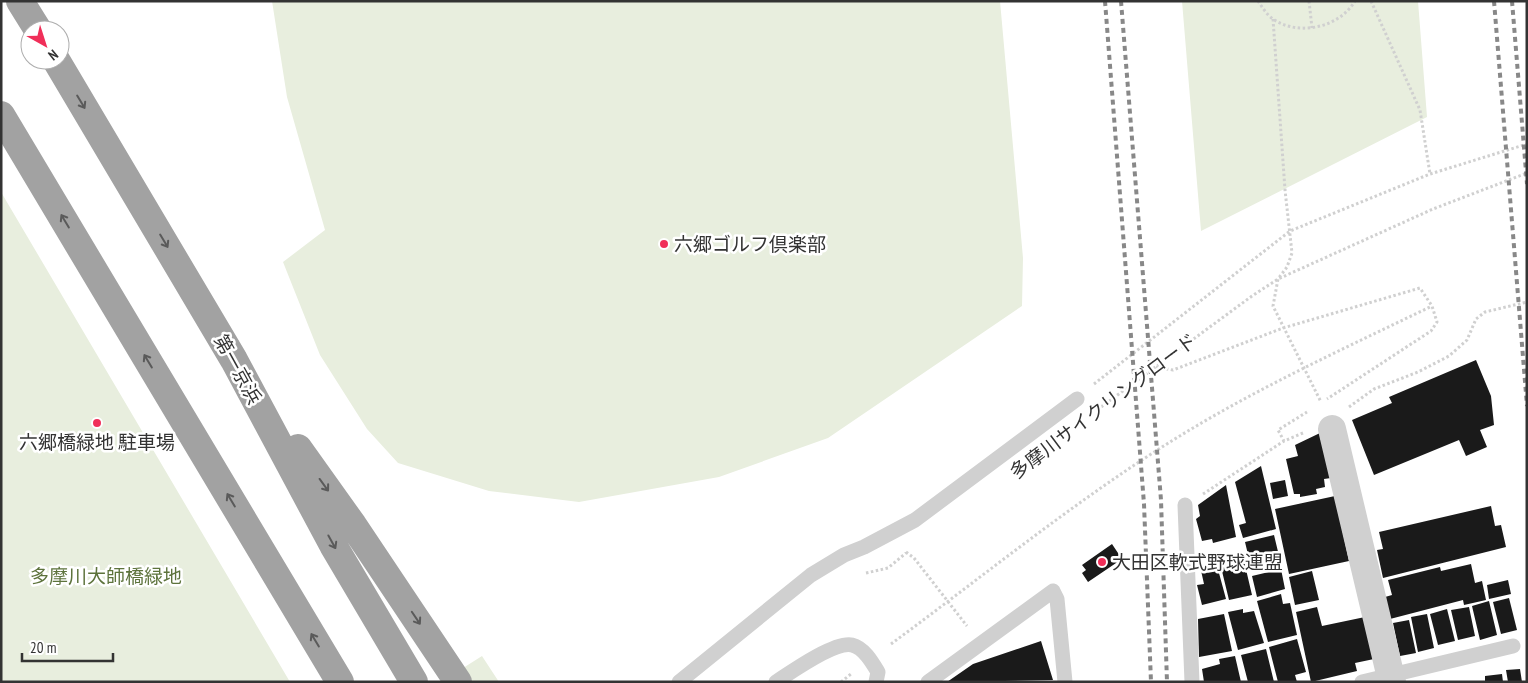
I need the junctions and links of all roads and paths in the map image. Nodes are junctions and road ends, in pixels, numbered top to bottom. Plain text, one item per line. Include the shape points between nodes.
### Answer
1 (20, 1) edge
2 (1258, 1) edge
3 (1309, 1) edge
4 (1356, 1) edge
5 (1371, 1) edge
6 (1273, 19) junction
7 (32, 20) edge
8 (1312, 28) junction
9 (62, 70) edge
10 (1, 115) edge
11 (1527, 144) edge
12 (1527, 173) edge
13 (1430, 174) junction
14 (1290, 231) junction
15 (1278, 279) junction
16 (1527, 302) edge
17 (1432, 306) junction
18 (1283, 328) junction
19 (234, 360) junction
20 (1156, 366) junction
21 (1303, 368) junction
22 (1318, 397) dead end
23 (1077, 399) joint
24 (1090, 416) dead end
25 (1332, 428) junction
26 (1284, 441) junction
27 (1185, 505) joint
28 (915, 547) dead end
29 (914, 558) dead end
30 (860, 574) dead end
31 (948, 602) junction
32 (971, 632) dead end
33 (891, 644) dead end
34 (1513, 646) dead end
35 (851, 674) dead end
36 (1391, 678) edge
37 (340, 682) edge
38 (414, 682) edge
39 (458, 682) edge
40 (679, 682) edge
41 (776, 682) edge
42 (841, 682) edge
43 (876, 682) edge
44 (928, 682) edge
45 (1065, 682) edge
46 (1192, 682) edge
47 (1362, 682) edge

1 - 7 highway
2 - 6 path
3 - 8 path
4 - 8 path via 1350,11 1332,22
5 - 13 path via 1420,110
6 - 8 path via 1291,26
6 - 14 path
9 -> 19 highway, 第一京浜
37 -> 10 highway
11 - 13 path
12 - 15 path, 多摩川サイクリングロード via 1433,209
13 - 14 path
14 - 15 path via 1292,253
14 - 23 path
15 - 18 path via 1272,306
15 - 20 path, 多摩川サイクリングロード
16 - 25 path via 1485,312 1476,319 1468,340 1461,348 1418,372 1374,389 1342,411
17 - 18 path via 1420,288
17 - 21 path
17 - 26 path via 1437,322 1432,331 1278,430
18 - 20 path via 1173,370
18 - 21 path
19 -> 38 highway, 第一京浜 via 333,545
19 -> 39 highway via 353,525
20 - 24 path, 多摩川サイクリングロード
21 - 22 path
21 - 31 path via 1147,457
23 - 40 lane via 915,520 844,554 812,575
25 - 26 path via 1330,421
25 - 36 street
26 - 27 path
27 - 46 lane
28 - 30 path via 888,568
29 - 31 path
31 - 32 path
31 - 33 path
34 - 36 lane
35 - 42 path
36 - 47 lane
41 - 43 lane via 832,649 850,644 870,660 878,672
44 - 45 lane via 1053,591 1057,599

